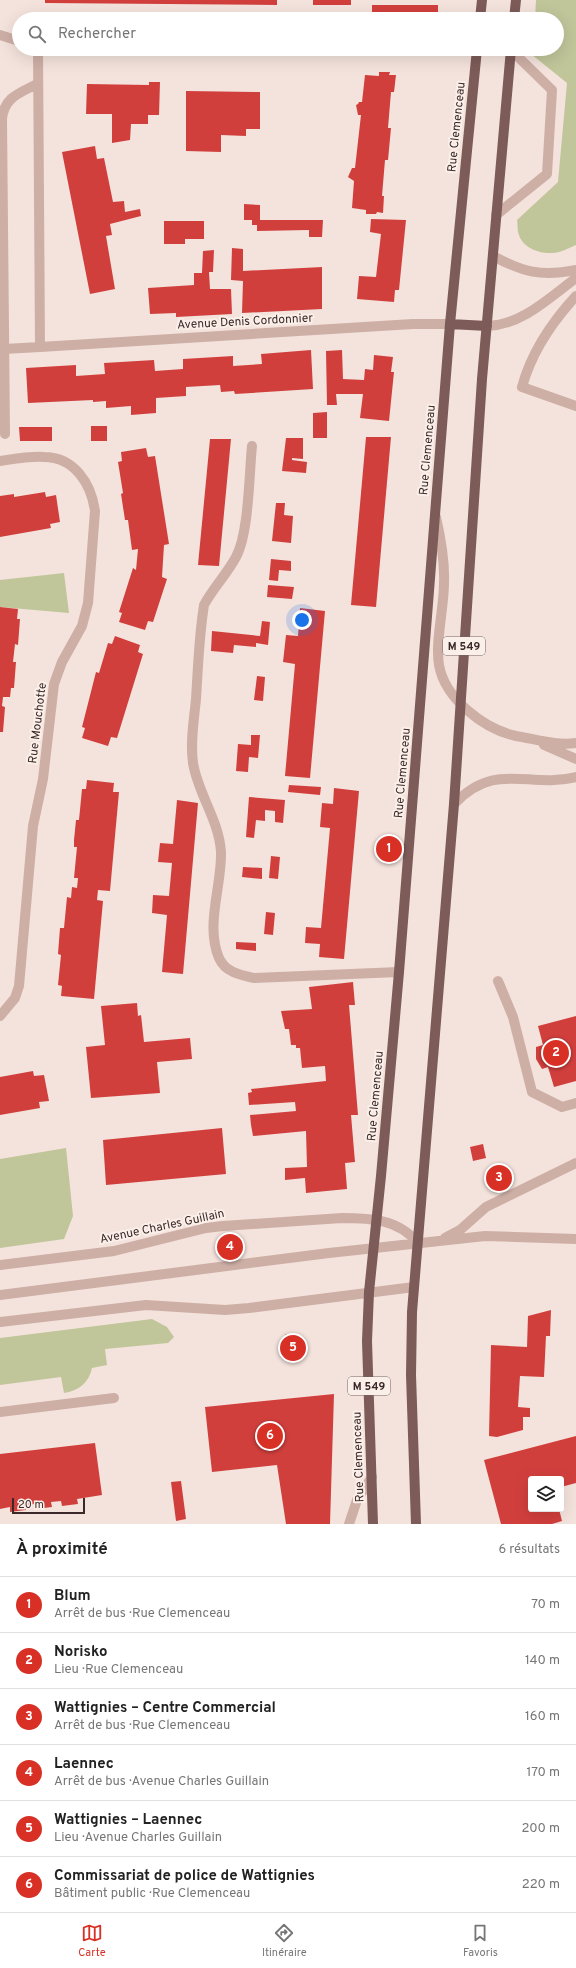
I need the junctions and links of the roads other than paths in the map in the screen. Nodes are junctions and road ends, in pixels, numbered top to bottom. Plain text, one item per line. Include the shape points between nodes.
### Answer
1 (482, 0) edge
2 (516, 0) edge
3 (481, 12) edge
4 (515, 12) edge
5 (0, 35) edge
6 (12, 39) edge
7 (38, 56) edge
8 (476, 56) edge
9 (510, 56) edge
10 (517, 56) edge
11 (37, 84) junction
12 (496, 215) junction
13 (493, 256) junction
14 (576, 270) edge
15 (576, 278) edge
16 (576, 296) edge
17 (450, 324) junction
18 (487, 326) junction
19 (40, 347) junction
20 (4, 349) junction
21 (576, 406) edge
22 (5, 434) dead end
23 (252, 446) dead end
24 (0, 461) edge
25 (435, 513) junction
26 (460, 703) junction
27 (532, 739) junction
28 (576, 743) edge
29 (576, 759) edge
30 (576, 777) edge
31 (454, 804) junction
32 (399, 972) junction
33 (498, 980) dead end
34 (0, 1016) edge
35 (576, 1103) edge
36 (576, 1163) edge
37 (376, 1220) junction
38 (576, 1239) edge
39 (418, 1243) junction
40 (373, 1248) junction
41 (0, 1265) edge
42 (414, 1287) junction
43 (369, 1292) junction
44 (0, 1295) edge
45 (0, 1322) edge
46 (114, 1398) dead end
47 (0, 1412) edge
48 (372, 1477) junction
49 (349, 1524) edge
50 (373, 1524) edge
51 (416, 1524) edge

1 - 3 main road
2 - 4 main road
5 - 6 street
7 - 11 street
8 - 17 main road, Rue Clemenceau / M 549
9 - 12 main road, M 549
10 - 12 street via 552,90 546,174
11 - 19 street
11 - 20 street via 8,100 3,108
12 - 13 main road, M 549
13 - 14 street via 516,268 537,274
13 - 18 main road, M 549
15 - 18 street via 525,316 498,326
16 - 21 street via 538,348 522,387
17 - 18 main road
17 - 19 street, Avenue Denis Cordonnier via 413,324
17 - 25 main road, Rue Clemenceau / M 549
18 - 26 main road, M 549
19 - 20 street, Avenue Denis Cordonnier
20 - 22 street
23 - 32 street via 244,539 236,557 204,605 192,750 198,780 212,814 221,852 214,930 215,947 219,959 227,969 238,975 254,978
24 - 34 street, Rue Mouchotte via 45,456 63,461 82,475 95,511 88,603 82,626 62,662 54,684 43,779 33,826 19,986 15,998
25 - 26 street via 444,567 439,665 447,686
25 - 32 main road, Rue Clemenceau / M 549
26 - 27 street via 478,720 489,726
26 - 31 main road, M 549
27 - 28 street
27 - 29 street
30 - 31 street via 557,780 516,777 497,779 480,783
31 - 39 main road, M 549
32 - 37 main road, Rue Clemenceau / M 549
33 - 35 street via 513,1017 532,1092 562,1107
36 - 39 street via 486,1207 460,1230 449,1236
37 - 39 street, Avenue Charles Guillain via 400,1227
37 - 40 main road, Rue Clemenceau / M 549
37 - 41 street, Avenue Charles Guillain via 342,1218 206,1228 114,1251
38 - 39 street via 498,1235
39 - 40 street
39 - 42 main road, M 549
40 - 43 main road, Rue Clemenceau / M 549
40 - 44 street
42 - 43 street
42 - 51 main road, M 549 via 411,1362
43 - 45 street via 233,1309 146,1305
43 - 48 main road, Rue Clemenceau / M 549 via 367,1341
46 - 47 street
48 - 49 street via 357,1500
48 - 50 main road, Rue Clemenceau / M 549

